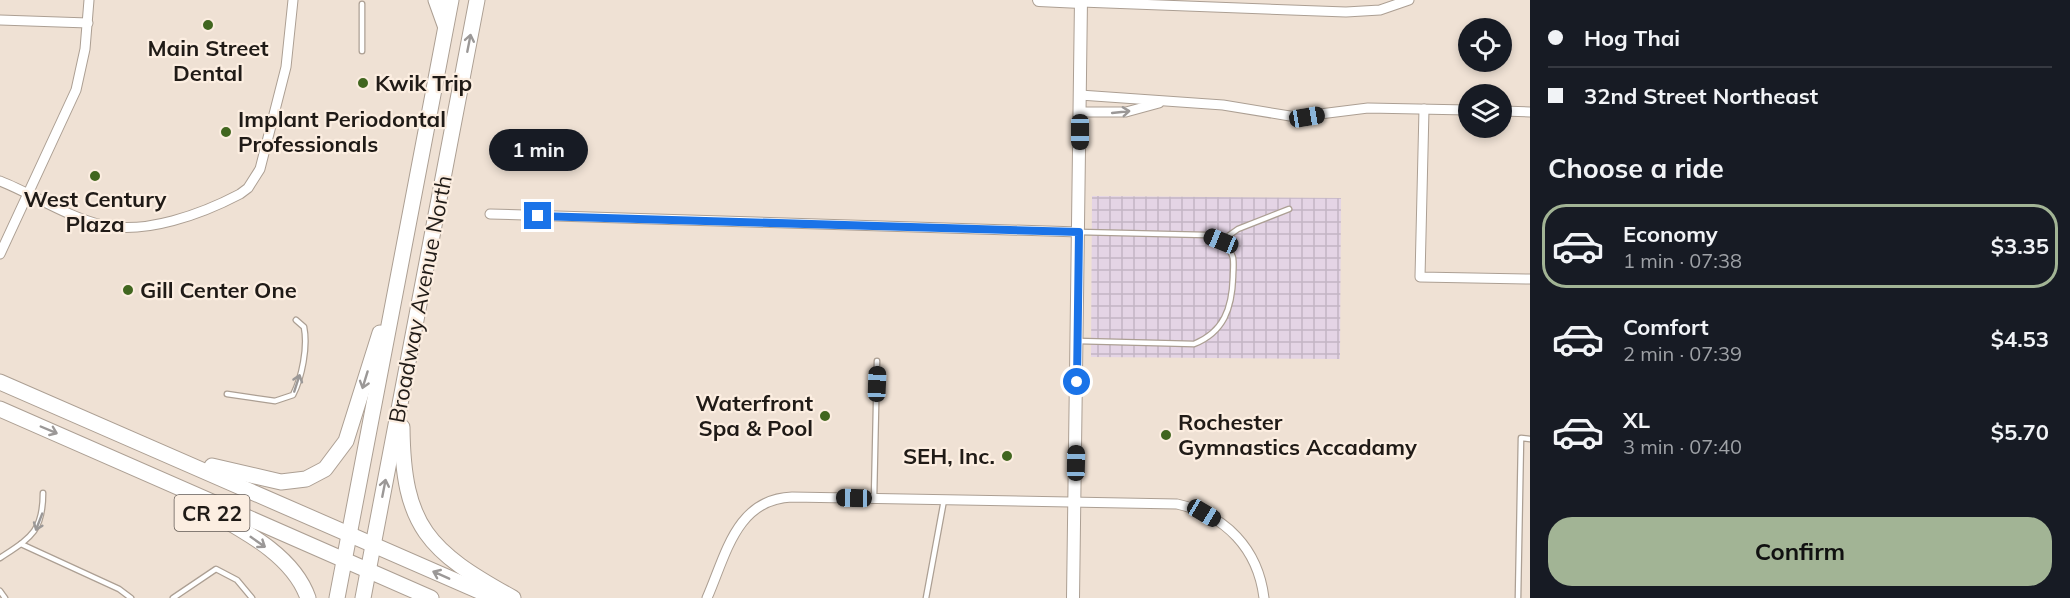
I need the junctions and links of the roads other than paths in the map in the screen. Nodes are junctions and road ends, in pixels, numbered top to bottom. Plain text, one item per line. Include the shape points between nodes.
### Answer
1 (89, 0) edge
2 (293, 0) edge
3 (436, 0) edge
4 (451, 0) edge
5 (1039, 0) edge
6 (1409, 0) edge
7 (1081, 1) edge
8 (475, 3) edge
9 (363, 4) dead end
10 (0, 20) edge
11 (88, 23) junction
12 (446, 28) junction
13 (362, 51) dead end
14 (1080, 95) junction
15 (1161, 102) junction
16 (1424, 109) junction
17 (1458, 110) edge
18 (1512, 111) edge
19 (1080, 112) junction
20 (1530, 112) edge
21 (0, 181) edge
22 (28, 192) junction
23 (1289, 209) dead end
24 (490, 214) dead end
25 (1079, 232) junction
26 (1221, 241) junction
27 (0, 254) edge
28 (402, 264) junction
29 (1530, 279) edge
30 (296, 320) dead end
31 (1078, 342) junction
32 (877, 362) dead end
33 (0, 382) edge
34 (227, 394) dead end
35 (402, 394) junction
36 (0, 409) edge
37 (1530, 439) edge
38 (154, 448) junction
39 (98, 450) junction
40 (43, 493) dead end
41 (874, 498) junction
42 (944, 500) junction
43 (1075, 502) junction
44 (349, 535) junction
45 (21, 544) junction
46 (373, 546) junction
47 (0, 558) edge
48 (344, 560) junction
49 (368, 570) junction
50 (0, 591) edge
51 (5, 598) edge
52 (131, 598) edge
53 (173, 598) edge
54 (252, 598) edge
55 (308, 598) edge
56 (337, 598) edge
57 (363, 598) edge
58 (431, 598) edge
59 (495, 598) edge
60 (513, 598) edge
61 (707, 598) edge
62 (926, 598) edge
63 (1073, 598) edge
64 (1264, 598) edge
65 (1518, 598) edge

1 - 11 street
2 - 22 street via 282,84 260,169 248,188 227,201 179,218 128,227 87,220
3 - 12 main road
4 - 12 main road, Broadway Avenue North
5 - 7 street
6 - 7 street via 1380,10 1346,12
7 - 14 street
35 -> 8 main road, Broadway Avenue North
9 - 13 lane
10 - 11 street
11 - 22 street via 76,90
12 - 28 main road, Broadway Avenue North
14 - 15 street
14 - 19 street
15 - 16 street via 1223,105 1296,117 1368,108
19 -> 15 street via 1126,112
16 - 17 street
16 - 29 street via 1420,277
18 - 20 street
19 - 25 street
21 - 22 street
22 - 27 street
23 - 26 lane via 1238,229
24 - 25 street
25 - 26 lane via 1206,235
25 - 31 street
26 - 31 lane via 1233,257 1232,298 1223,323 1209,338 1194,344
28 -> 38 main road via 352,426 339,453 325,469 306,479 281,482
28 - 44 main road, Broadway Avenue North
34 -> 30 lane via 275,400 293,395 306,336 304,327
31 - 43 street
32 - 41 lane
33 - 38 main road, CR 22
46 -> 35 main road, Broadway Avenue North
35 - 60 main road via 404,471 418,524 452,559
36 -> 39 main road, CR 22
37 - 65 lane via 1521,438
38 - 44 main road, CR 22
39 - 48 main road, CR 22
39 -> 55 main road, CR 22 via 254,539 287,565
40 -> 45 lane via 43,513 36,531
41 - 42 street
41 - 61 street via 792,497 762,503 743,520
42 - 43 street
42 - 62 lane
43 - 63 street
43 - 64 street via 1178,504 1204,513 1230,529 1251,552
44 - 46 main road, CR 22
44 - 48 main road, Broadway Avenue North
45 - 47 lane
45 - 52 lane
46 - 49 main road, Broadway Avenue North
59 -> 46 main road
48 - 49 main road
48 - 56 main road, Broadway Avenue North
49 - 57 main road, Broadway Avenue North
49 - 58 main road
50 - 51 lane
53 - 54 lane via 216,569 237,580

